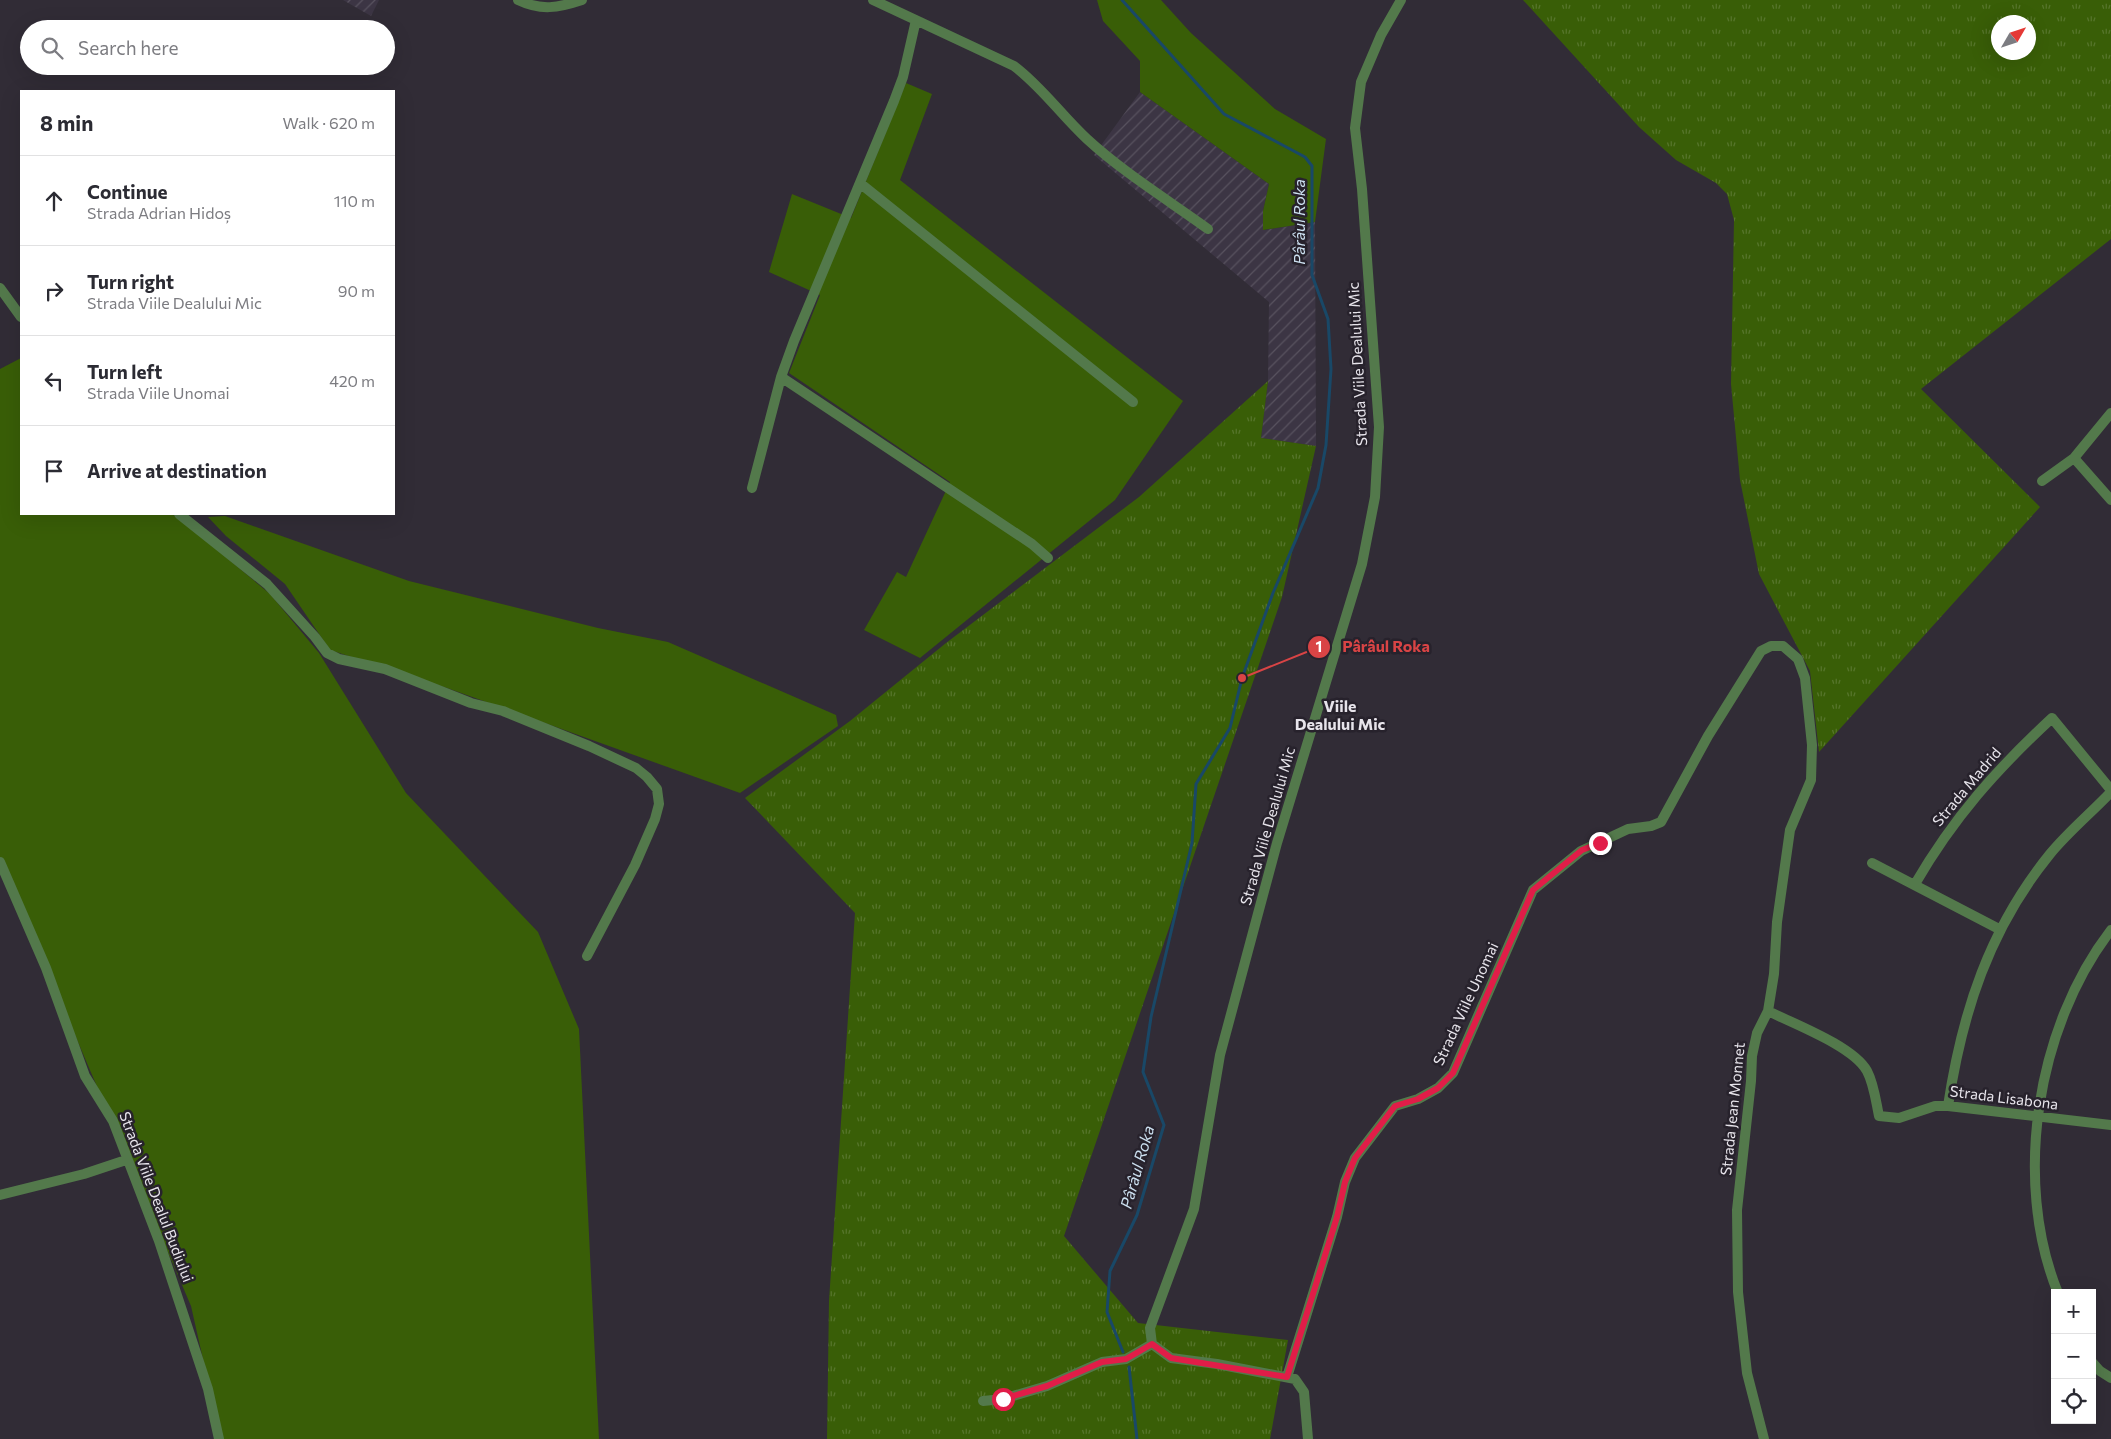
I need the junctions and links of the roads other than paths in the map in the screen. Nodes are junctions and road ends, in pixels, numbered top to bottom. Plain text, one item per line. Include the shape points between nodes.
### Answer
1 (518, 0) edge
2 (582, 0) edge
3 (873, 0) edge
4 (1401, 0) edge
5 (916, 20) junction
6 (861, 184) junction
7 (1208, 229) dead end
8 (0, 288) edge
9 (20, 316) edge
10 (781, 377) junction
11 (1133, 402) dead end
12 (2111, 413) edge
13 (2074, 458) junction
14 (2042, 481) dead end
15 (752, 488) dead end
16 (2111, 500) edge
17 (180, 515) edge
18 (1048, 558) dead end
19 (1783, 646) joint
20 (2111, 791) edge
21 (0, 862) edge
22 (1872, 863) dead end
23 (1915, 884) junction
24 (1999, 929) junction
25 (2111, 930) edge
26 (588, 956) dead end
27 (1768, 1011) junction
28 (1948, 1106) junction
29 (2037, 1118) junction
30 (2111, 1125) edge
31 (126, 1160) junction
32 (0, 1195) edge
33 (2057, 1289) edge
34 (1152, 1344) junction
35 (2096, 1366) edge
36 (1287, 1377) junction
37 (2111, 1378) edge
38 (983, 1401) dead end
39 (219, 1439) edge
40 (1308, 1439) edge
41 (1764, 1439) edge

1 - 2 street via 545,9
3 - 5 street
4 - 34 street, Strada Viile Dealului Mic via 1381,35 1361,82 1355,128 1379,428 1375,497 1362,564 1277,843 1220,1055 1194,1208 1150,1328
5 - 6 street via 903,77
5 - 7 street via 1014,66 1030,78 1106,156
6 - 10 street
6 - 11 street
8 - 9 street
10 - 15 street
10 - 18 street via 1008,527
12 - 13 street
13 - 14 street
13 - 16 street
17 - 26 street via 267,584 327,653 339,659 385,669 471,703 503,711 589,746 636,768 647,777 657,789 659,804 655,819
19 - 27 street, Strada Jean Monnet via 1798,659 1805,678 1812,745 1811,780 1790,830
19 - 36 street, Strada Viile Unomai via 1771,646 1761,651 1708,736 1661,822 1628,829 1582,850 1533,890 1453,1073 1438,1088 1395,1106 1355,1158
20 - 23 street, Strada Madrid via 2052,718 2006,760 1967,806
20 - 24 street via 2049,855
21 - 31 street, Strada Viile Dealul Budiului via 46,968 85,1076 113,1121
22 - 23 street
23 - 24 street
24 - 28 street via 1980,972 1955,1059
25 - 29 street via 2097,948 2067,1006 2050,1056
27 - 28 street, Strada Lisabona via 1833,1043 1859,1062 1867,1071 1879,1116 1899,1118 1935,1106
27 - 41 street, Strada Jean Monnet via 1757,1033 1752,1056 1737,1210 1738,1292 1747,1373
28 - 29 street, Strada Lisabona
29 - 30 street, Strada Lisabona
29 - 33 street via 2034,1170 2040,1227
31 - 32 street
31 - 39 street, Strada Viile Dealul Budiului via 159,1241 208,1389
34 - 36 street via 1171,1358
34 - 38 street via 1126,1359 1102,1362 1047,1386 1003,1399
35 - 37 street
36 - 40 street via 1295,1379 1304,1392

